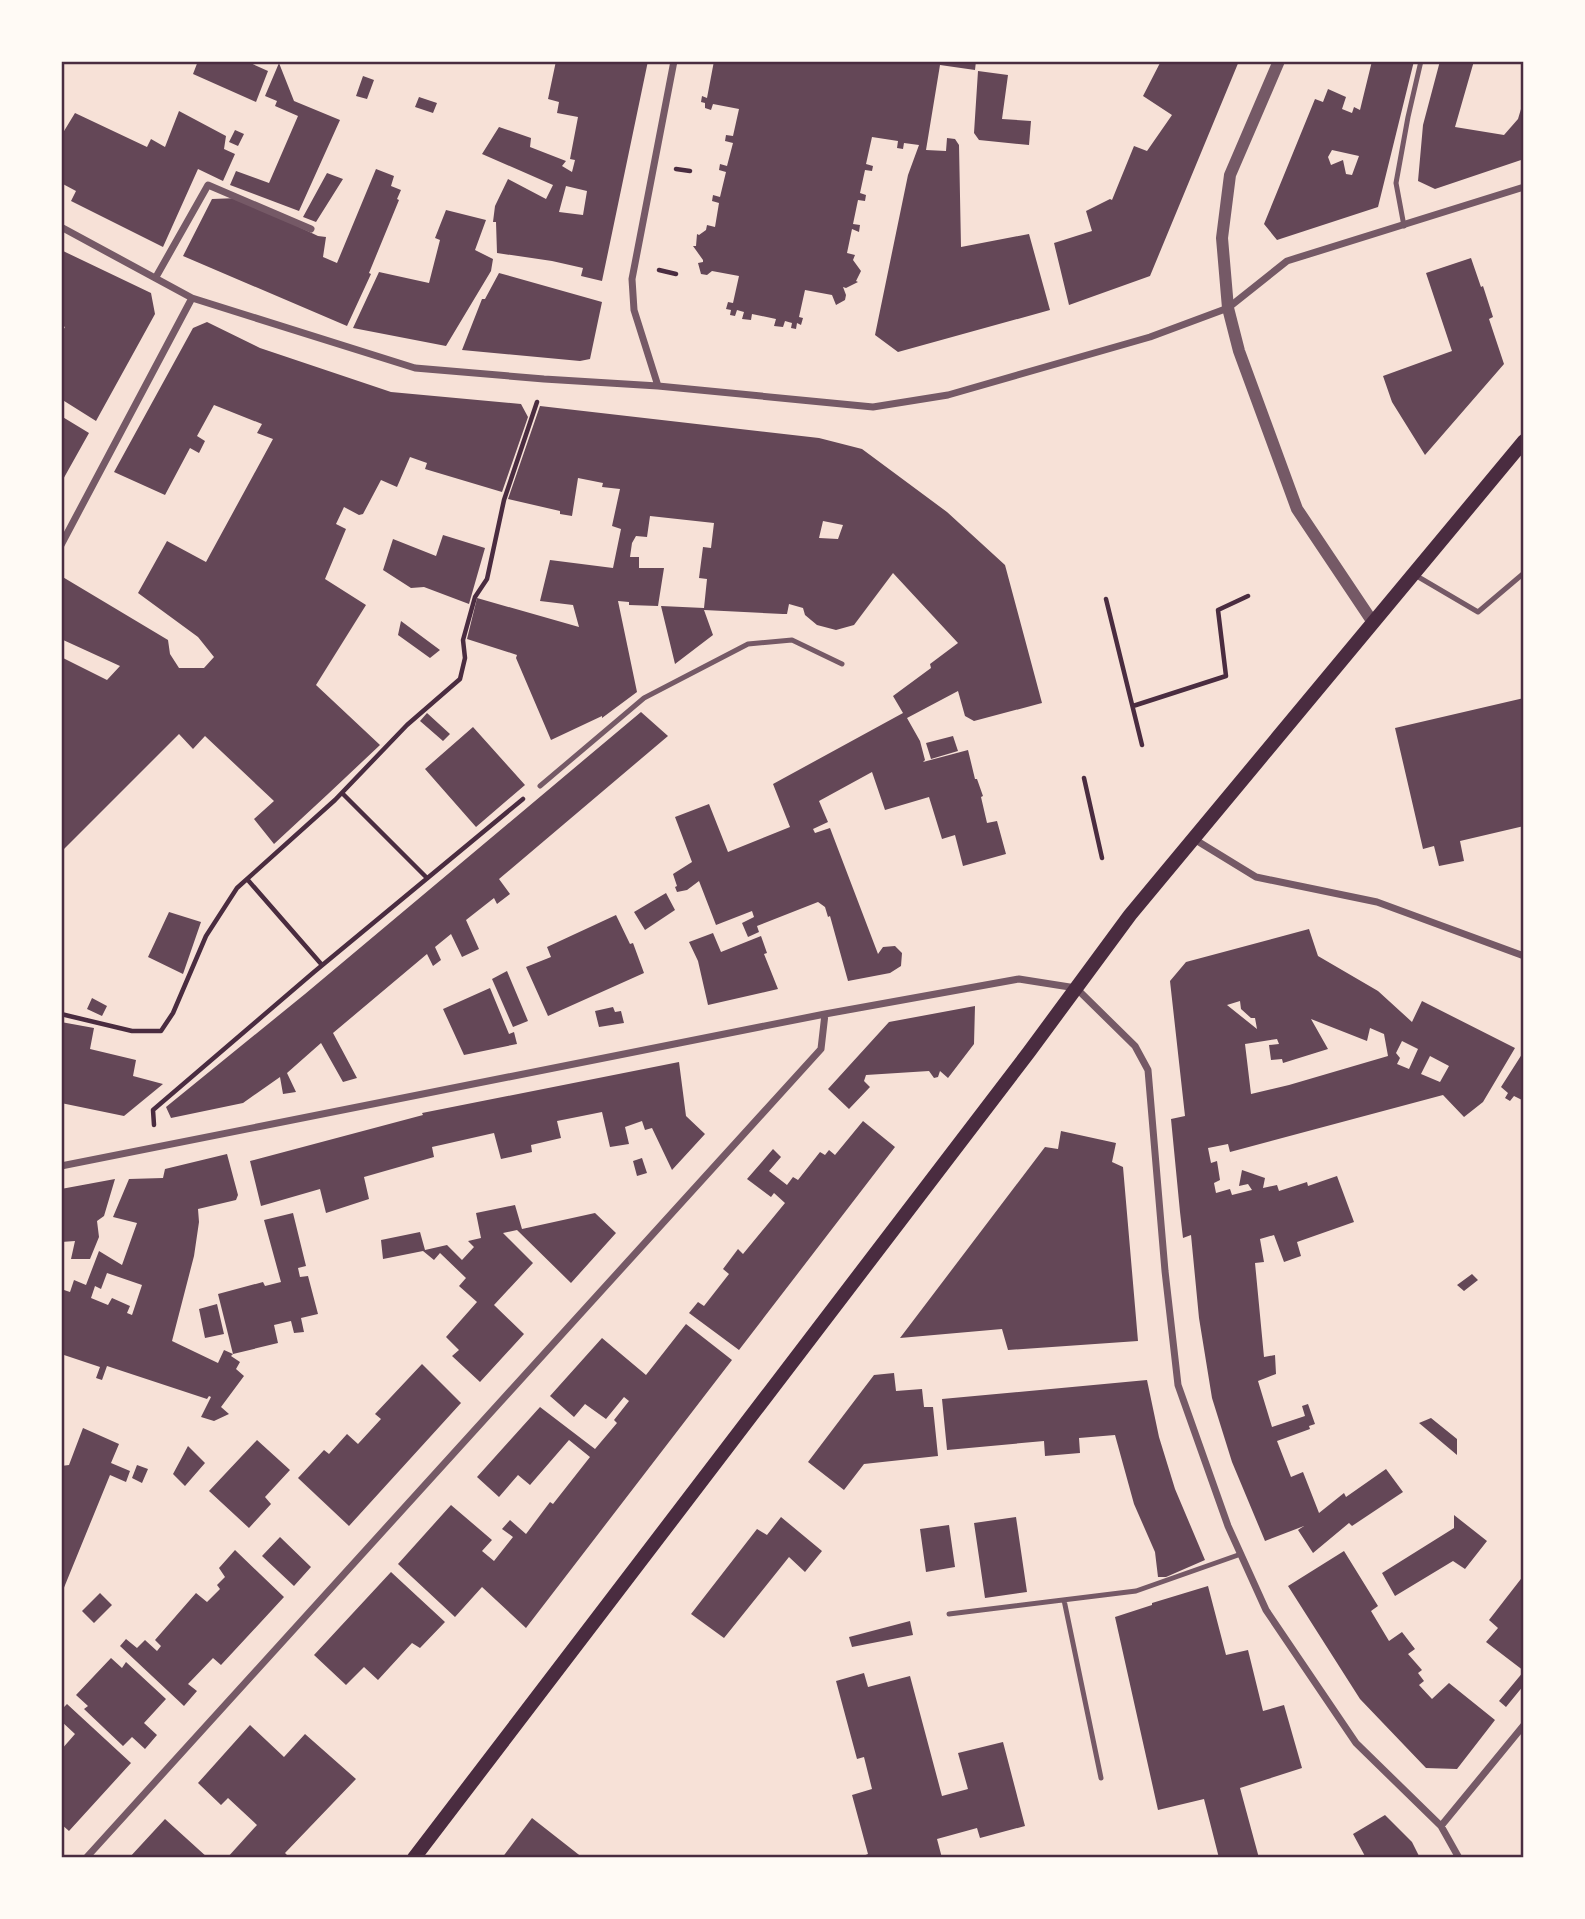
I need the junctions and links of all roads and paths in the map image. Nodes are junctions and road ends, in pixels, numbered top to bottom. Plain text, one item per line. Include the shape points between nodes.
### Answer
1 (674, 61) edge
2 (1279, 61) edge
3 (1421, 61) edge
4 (1524, 187) edge
5 (1404, 226) junction
6 (61, 227) edge
7 (311, 229) dead end
8 (156, 277) junction
9 (192, 298) junction
10 (1228, 308) junction
11 (544, 379) junction
12 (658, 386) junction
13 (1524, 440) edge
14 (61, 545) edge
15 (1412, 573) junction
16 (1524, 573) edge
17 (1248, 596) dead end
18 (1106, 599) dead end
19 (1372, 621) junction
20 (842, 664) dead end
21 (1133, 706) junction
22 (1142, 745) dead end
23 (1084, 778) dead end
24 (540, 786) joint
25 (342, 793) junction
26 (1194, 839) junction
27 (1102, 858) dead end
28 (427, 878) junction
29 (247, 879) junction
30 (1524, 956) edge
31 (323, 965) junction
32 (1076, 988) junction
33 (61, 1014) edge
34 (825, 1014) junction
35 (155, 1147) junction
36 (61, 1166) edge
37 (1241, 1554) junction
38 (1064, 1600) junction
39 (949, 1615) dead end
40 (1524, 1725) edge
41 (1101, 1779) dead end
42 (1441, 1826) junction
43 (86, 1858) edge
44 (414, 1858) edge
45 (1459, 1858) edge

1 - 12 street via 632,279 634,310
2 - 10 street via 1230,175 1222,238
3 - 5 lane via 1396,183
4 - 5 street
5 - 10 street via 1287,261
6 - 8 street
7 - 8 street via 208,186
8 - 9 street
9 - 11 street via 415,368
9 - 14 street
10 - 12 street via 1125,345 948,395 889,406
10 - 19 street via 1297,509
11 - 12 street
11 - 25 path via 504,500 487,579 475,597 463,640 460,679 407,725
13 - 15 main road
15 - 16 lane via 1478,612
15 - 19 main road
17 - 21 path via 1218,610 1226,676
18 - 21 path
19 - 26 main road
20 - 24 lane via 792,640 748,644 644,698
21 - 22 path
23 - 27 path
24 - 28 path
25 - 28 path
25 - 29 path
26 - 30 street via 1256,877 1377,902
26 - 32 main road
28 - 31 path
29 - 31 path
29 - 33 path via 206,936 161,1031 132,1031
31 - 35 path via 153,1110
32 - 34 street via 1019,979
32 - 37 street via 1135,1046 1148,1070 1178,1385
32 - 44 main road
34 - 35 street
34 - 43 street via 821,1049
35 - 36 street
37 - 38 lane via 1136,1591
37 - 42 street via 1266,1610 1356,1743
38 - 39 lane
38 - 41 lane
40 - 42 street
42 - 45 street

